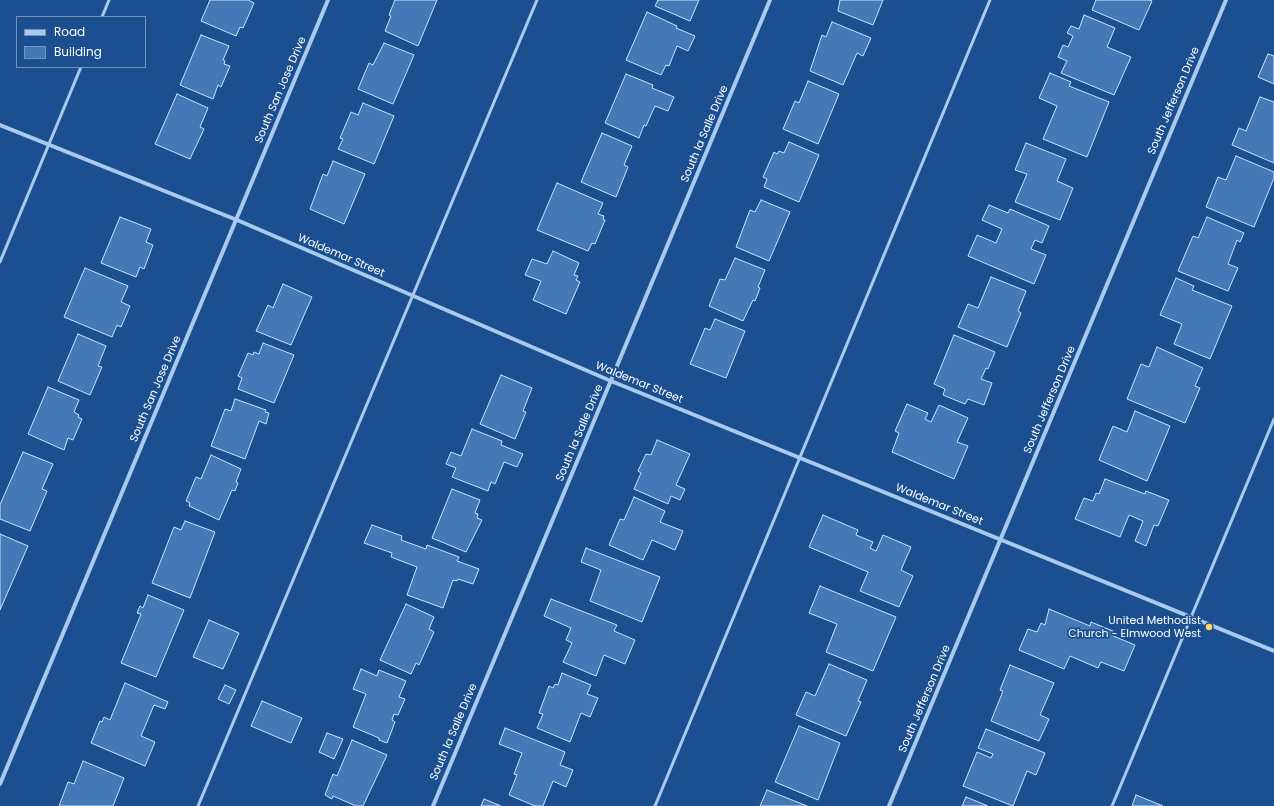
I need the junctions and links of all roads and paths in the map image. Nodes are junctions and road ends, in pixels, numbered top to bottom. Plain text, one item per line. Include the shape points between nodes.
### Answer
1 (109, 0) edge
2 (328, 0) edge
3 (537, 0) edge
4 (770, 0) edge
5 (990, 0) edge
6 (1226, 0) edge
7 (102, 16) edge
8 (81, 68) edge
9 (0, 125) edge
10 (49, 145) junction
11 (236, 220) junction
12 (0, 262) edge
13 (413, 296) junction
14 (611, 381) junction
15 (1274, 419) edge
16 (800, 458) junction
17 (1001, 540) junction
18 (1191, 617) junction
19 (1274, 651) edge
20 (0, 784) edge
21 (198, 806) edge
22 (432, 806) edge
23 (655, 806) edge
24 (889, 806) edge
25 (1112, 806) edge

1 - 7 lane
2 - 11 street, South San Jose Drive
3 - 13 lane
4 - 14 street, South la Salle Drive
5 - 16 lane
6 - 17 street, South Jefferson Drive
8 - 10 lane
9 - 10 street, Waldemar Street
10 - 11 street, Waldemar Street
10 - 12 lane
11 - 13 street, Waldemar Street
11 - 20 street, South San Jose Drive
13 - 14 street, Waldemar Street
13 - 21 lane
14 - 16 street, Waldemar Street
14 - 22 street, South la Salle Drive
15 - 18 lane
16 - 17 street, Waldemar Street
16 - 23 lane
17 - 18 street, Waldemar Street
17 - 24 street, South Jefferson Drive
18 - 19 street, Waldemar Street
18 - 25 lane

